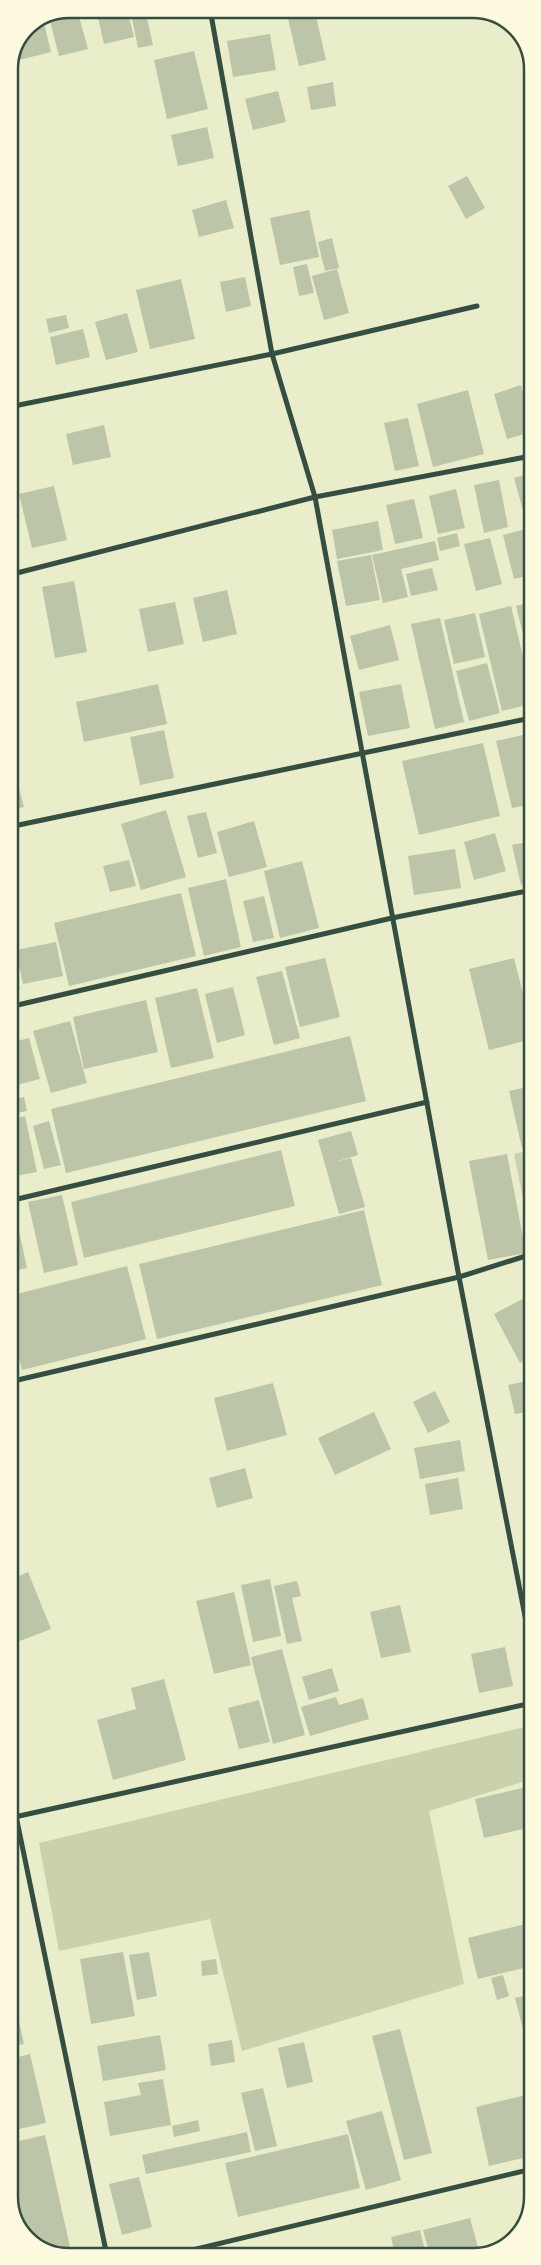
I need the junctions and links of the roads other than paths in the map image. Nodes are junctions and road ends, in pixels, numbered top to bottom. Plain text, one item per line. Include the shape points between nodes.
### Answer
1 (212, 18) edge
2 (476, 306) dead end
3 (272, 354) junction
4 (18, 405) edge
5 (524, 457) edge
6 (315, 497) junction
7 (18, 573) edge
8 (524, 720) edge
9 (362, 753) junction
10 (18, 825) edge
11 (524, 892) edge
12 (392, 918) junction
13 (18, 1006) edge
14 (427, 1102) junction
15 (18, 1199) edge
16 (524, 1256) edge
17 (459, 1276) junction
18 (18, 1380) edge
19 (524, 1611) edge
20 (524, 1705) edge
21 (18, 1817) edge
22 (18, 1827) edge
23 (524, 2172) edge
24 (105, 2247) edge
25 (205, 2247) edge

1 - 3 street
2 - 3 street
3 - 4 street
3 - 6 street
5 - 6 street
6 - 7 street
6 - 9 street
8 - 9 street
9 - 10 street
9 - 12 street
11 - 12 street
12 - 13 street
12 - 14 street
14 - 15 street
14 - 17 street
16 - 17 street
17 - 18 street
17 - 19 street
20 - 21 street
22 - 24 street
23 - 25 street

